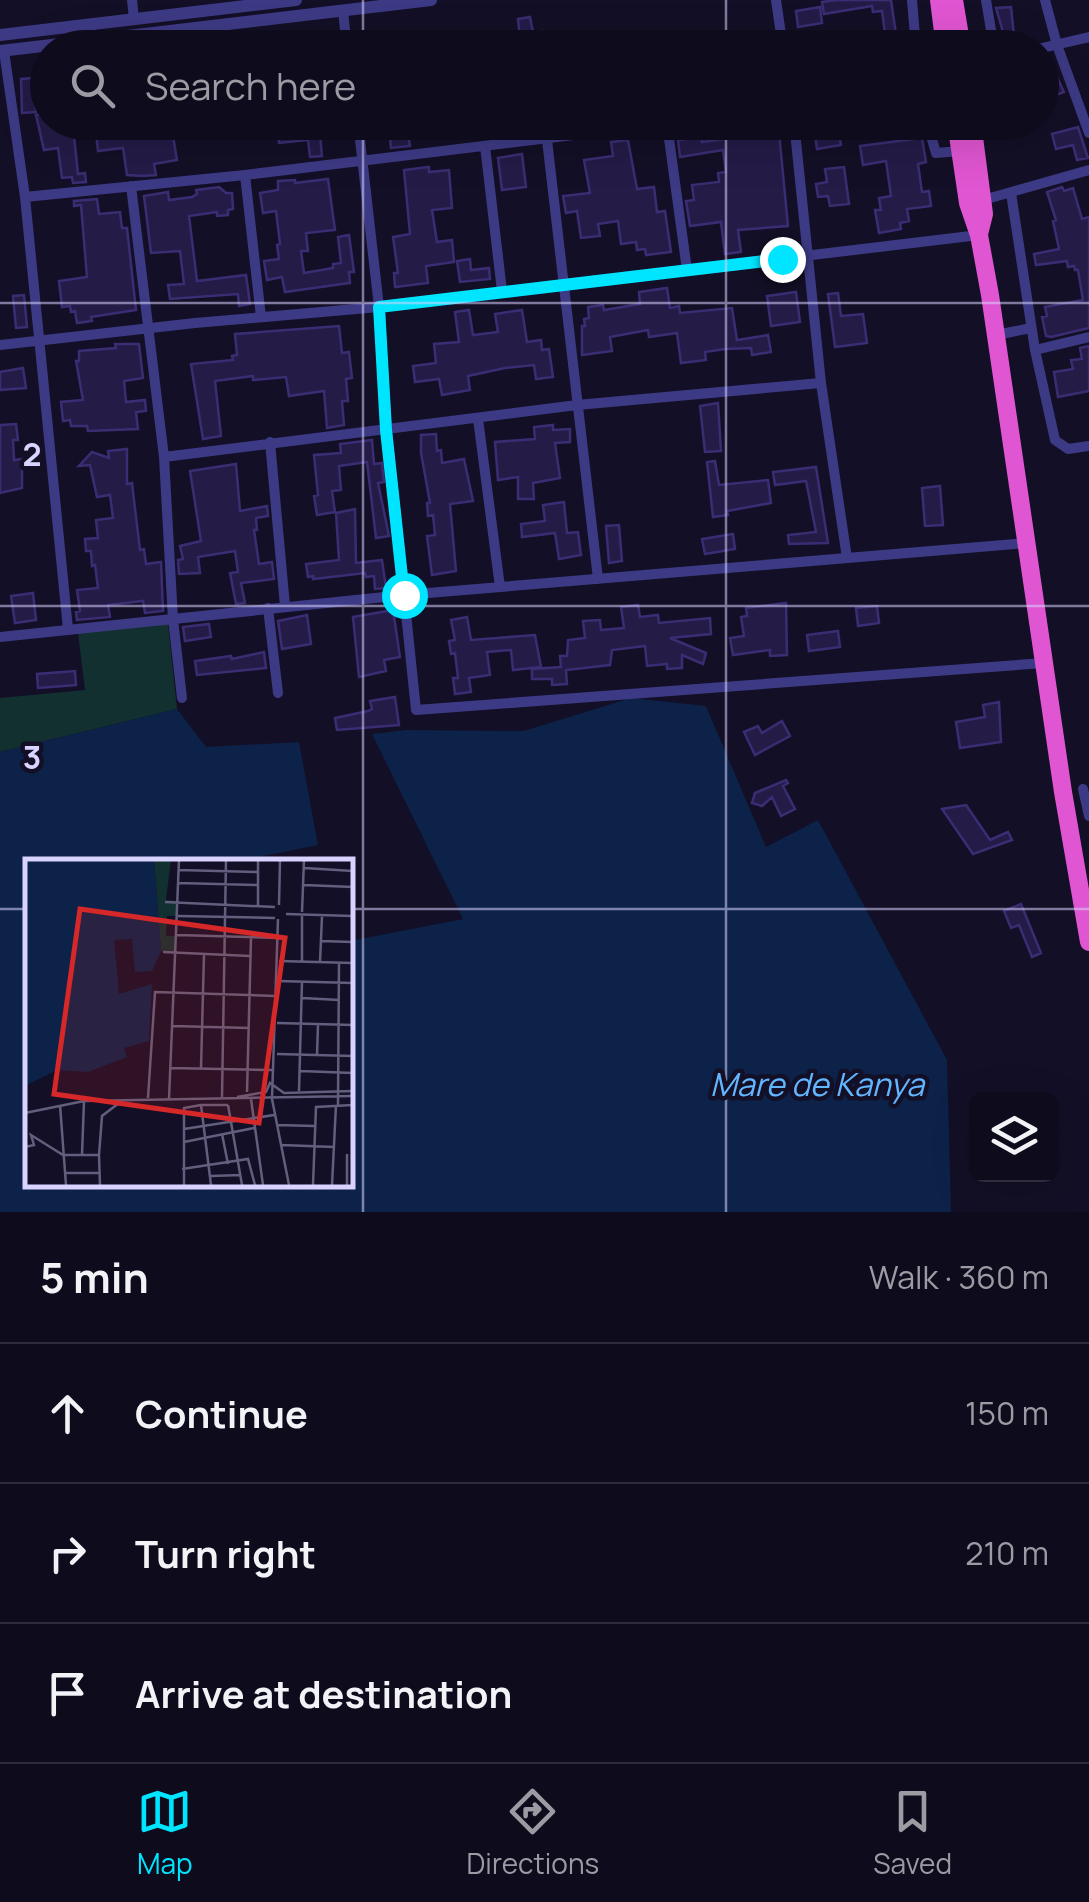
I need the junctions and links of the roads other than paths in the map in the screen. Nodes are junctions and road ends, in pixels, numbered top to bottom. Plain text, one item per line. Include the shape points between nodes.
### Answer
1 (132, 0) edge
2 (296, 0) edge
3 (432, 0) edge
4 (776, 0) edge
5 (912, 0) edge
6 (938, 0) edge
7 (954, 0) edge
8 (986, 0) edge
9 (1045, 0) edge
10 (252, 3) edge
11 (342, 11) junction
12 (134, 20) junction
13 (45, 30) edge
14 (180, 30) edge
15 (345, 30) edge
16 (780, 30) edge
17 (914, 30) edge
18 (942, 30) edge
19 (959, 30) edge
20 (991, 30) edge
21 (1053, 30) edge
22 (30, 32) edge
23 (0, 35) edge
24 (1089, 38) edge
25 (1059, 45) edge
26 (30, 48) edge
27 (1059, 50) edge
28 (2, 51) edge
29 (1089, 133) edge
30 (360, 140) edge
31 (548, 140) joint
32 (676, 140) edge
33 (796, 140) edge
34 (932, 140) edge
35 (959, 140) edge
36 (975, 140) edge
37 (485, 146) junction
38 (960, 150) junction
39 (363, 160) junction
40 (1089, 170) edge
41 (245, 175) junction
42 (132, 186) junction
43 (1011, 193) junction
44 (25, 197) junction
45 (983, 200) junction
46 (979, 235) junction
47 (806, 254) junction
48 (687, 270) junction
49 (564, 284) junction
50 (502, 292) junction
51 (379, 307) junction
52 (262, 317) junction
53 (150, 328) junction
54 (1032, 328) junction
55 (996, 334) junction
56 (1089, 337) edge
57 (37, 342) junction
58 (0, 345) edge
59 (1035, 350) junction
60 (821, 383) junction
61 (577, 406) junction
62 (478, 418) junction
63 (386, 430) junction
64 (270, 442) junction
65 (1089, 446) edge
66 (164, 456) junction
67 (1027, 543) junction
68 (847, 558) junction
69 (598, 579) junction
70 (500, 587) junction
71 (404, 595) junction
72 (286, 606) junction
73 (268, 608) junction
74 (173, 619) junction
75 (68, 629) junction
76 (0, 637) edge
77 (1044, 662) junction
78 (278, 692) dead end
79 (182, 698) dead end
80 (1083, 789) dead end
81 (1089, 816) edge
82 (1089, 942) edge

1 - 12 street
2 - 10 street
3 - 11 street
4 - 16 street
5 - 17 street
6 - 18 highway
7 - 19 highway
8 - 20 street
9 - 21 street
10 - 12 street
11 - 14 street
11 - 15 street
12 - 13 street
22 - 23 street
24 - 25 street
26 - 28 street
27 - 29 street
28 - 44 street
30 - 39 street
31 - 37 street
31 - 49 street
32 - 48 street
33 - 47 street
34 - 38 street via 936,153
35 - 38 highway
36 - 45 highway
37 - 39 street
37 - 50 street
38 - 46 highway
39 - 41 street
39 - 51 street
40 - 43 street
41 - 42 street
41 - 52 street
42 - 44 street
42 - 53 street
43 - 45 street
43 - 54 street
44 - 57 street
45 - 46 highway
46 - 47 street
46 - 55 highway
47 - 48 street
47 - 60 street
48 - 49 street
49 - 50 street
49 - 61 street
50 - 51 street
51 - 52 street
51 - 63 street
52 - 53 street
53 - 57 street
53 - 66 street
54 - 55 street
54 - 59 street
55 - 67 highway
56 - 59 street
57 - 58 street
57 - 75 street
59 - 65 street via 1056,440 1068,449
60 - 61 street
60 - 68 street
61 - 62 street
61 - 69 street
62 - 63 street
62 - 70 street
63 - 64 street
63 - 71 street
64 - 66 street
64 - 72 street
66 - 74 street
67 - 68 street
67 - 77 highway
68 - 69 street
69 - 70 street
70 - 71 street
71 - 72 street
71 - 77 street via 416,710
72 - 73 street
73 - 74 street
73 - 78 street
74 - 75 street
74 - 79 street
75 - 76 street
77 - 82 highway
80 - 81 street

